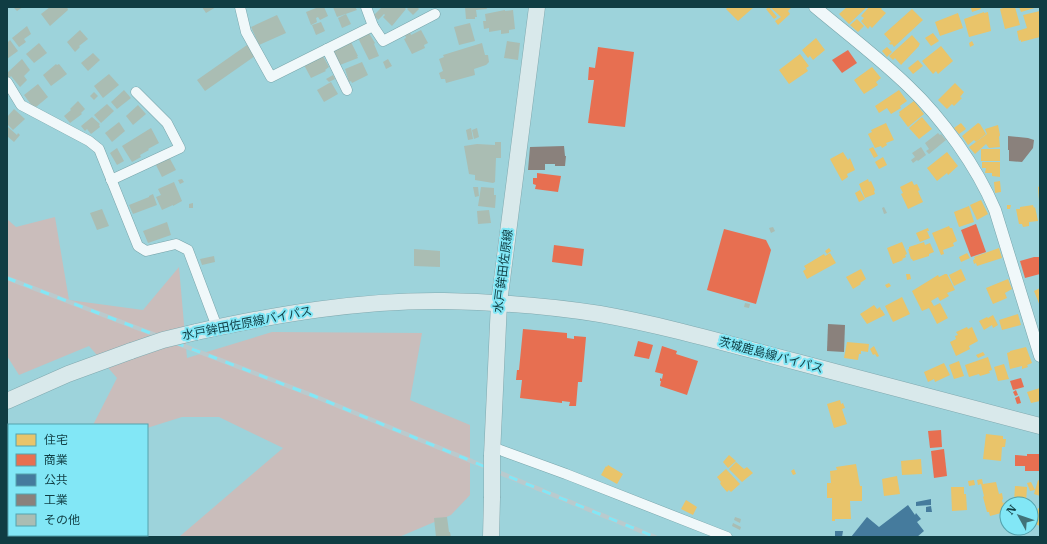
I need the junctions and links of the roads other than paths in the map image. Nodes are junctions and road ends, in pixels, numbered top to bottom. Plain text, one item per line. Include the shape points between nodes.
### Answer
1 (240, 7) edge
2 (366, 7) edge
3 (537, 7) edge
4 (815, 7) edge
5 (435, 14) dead end
6 (374, 26) junction
7 (327, 49) junction
8 (7, 82) edge
9 (347, 90) dead end
10 (136, 92) dead end
11 (111, 180) junction
12 (499, 303) junction
13 (217, 327) junction
14 (1040, 356) edge
15 (7, 402) edge
16 (1040, 426) edge
17 (492, 451) junction
18 (491, 537) edge
19 (727, 537) edge

1 - 7 street via 246,32 270,77
2 - 6 street
3 - 12 main road, 水戸鉾田佐原線
4 - 14 street via 910,87 969,160 989,194 995,210
5 - 6 street via 383,41
6 - 7 street
7 - 9 street
8 - 11 street via 22,105 99,149
10 - 11 street via 167,123 180,148
11 - 13 street via 138,246 146,251 176,244 188,250
12 - 13 main road, 水戸鉾田佐原線バイパス via 442,301 322,308
12 - 16 main road, 茨城鹿島線バイパス via 598,314 704,336
12 - 17 main road, 水戸鉾田佐原線
13 - 15 main road, 水戸鉾田佐原線バイパス, bridge via 131,351 68,374
17 - 18 main road, 水戸鉾田佐原線, bridge
17 - 19 street via 566,474

